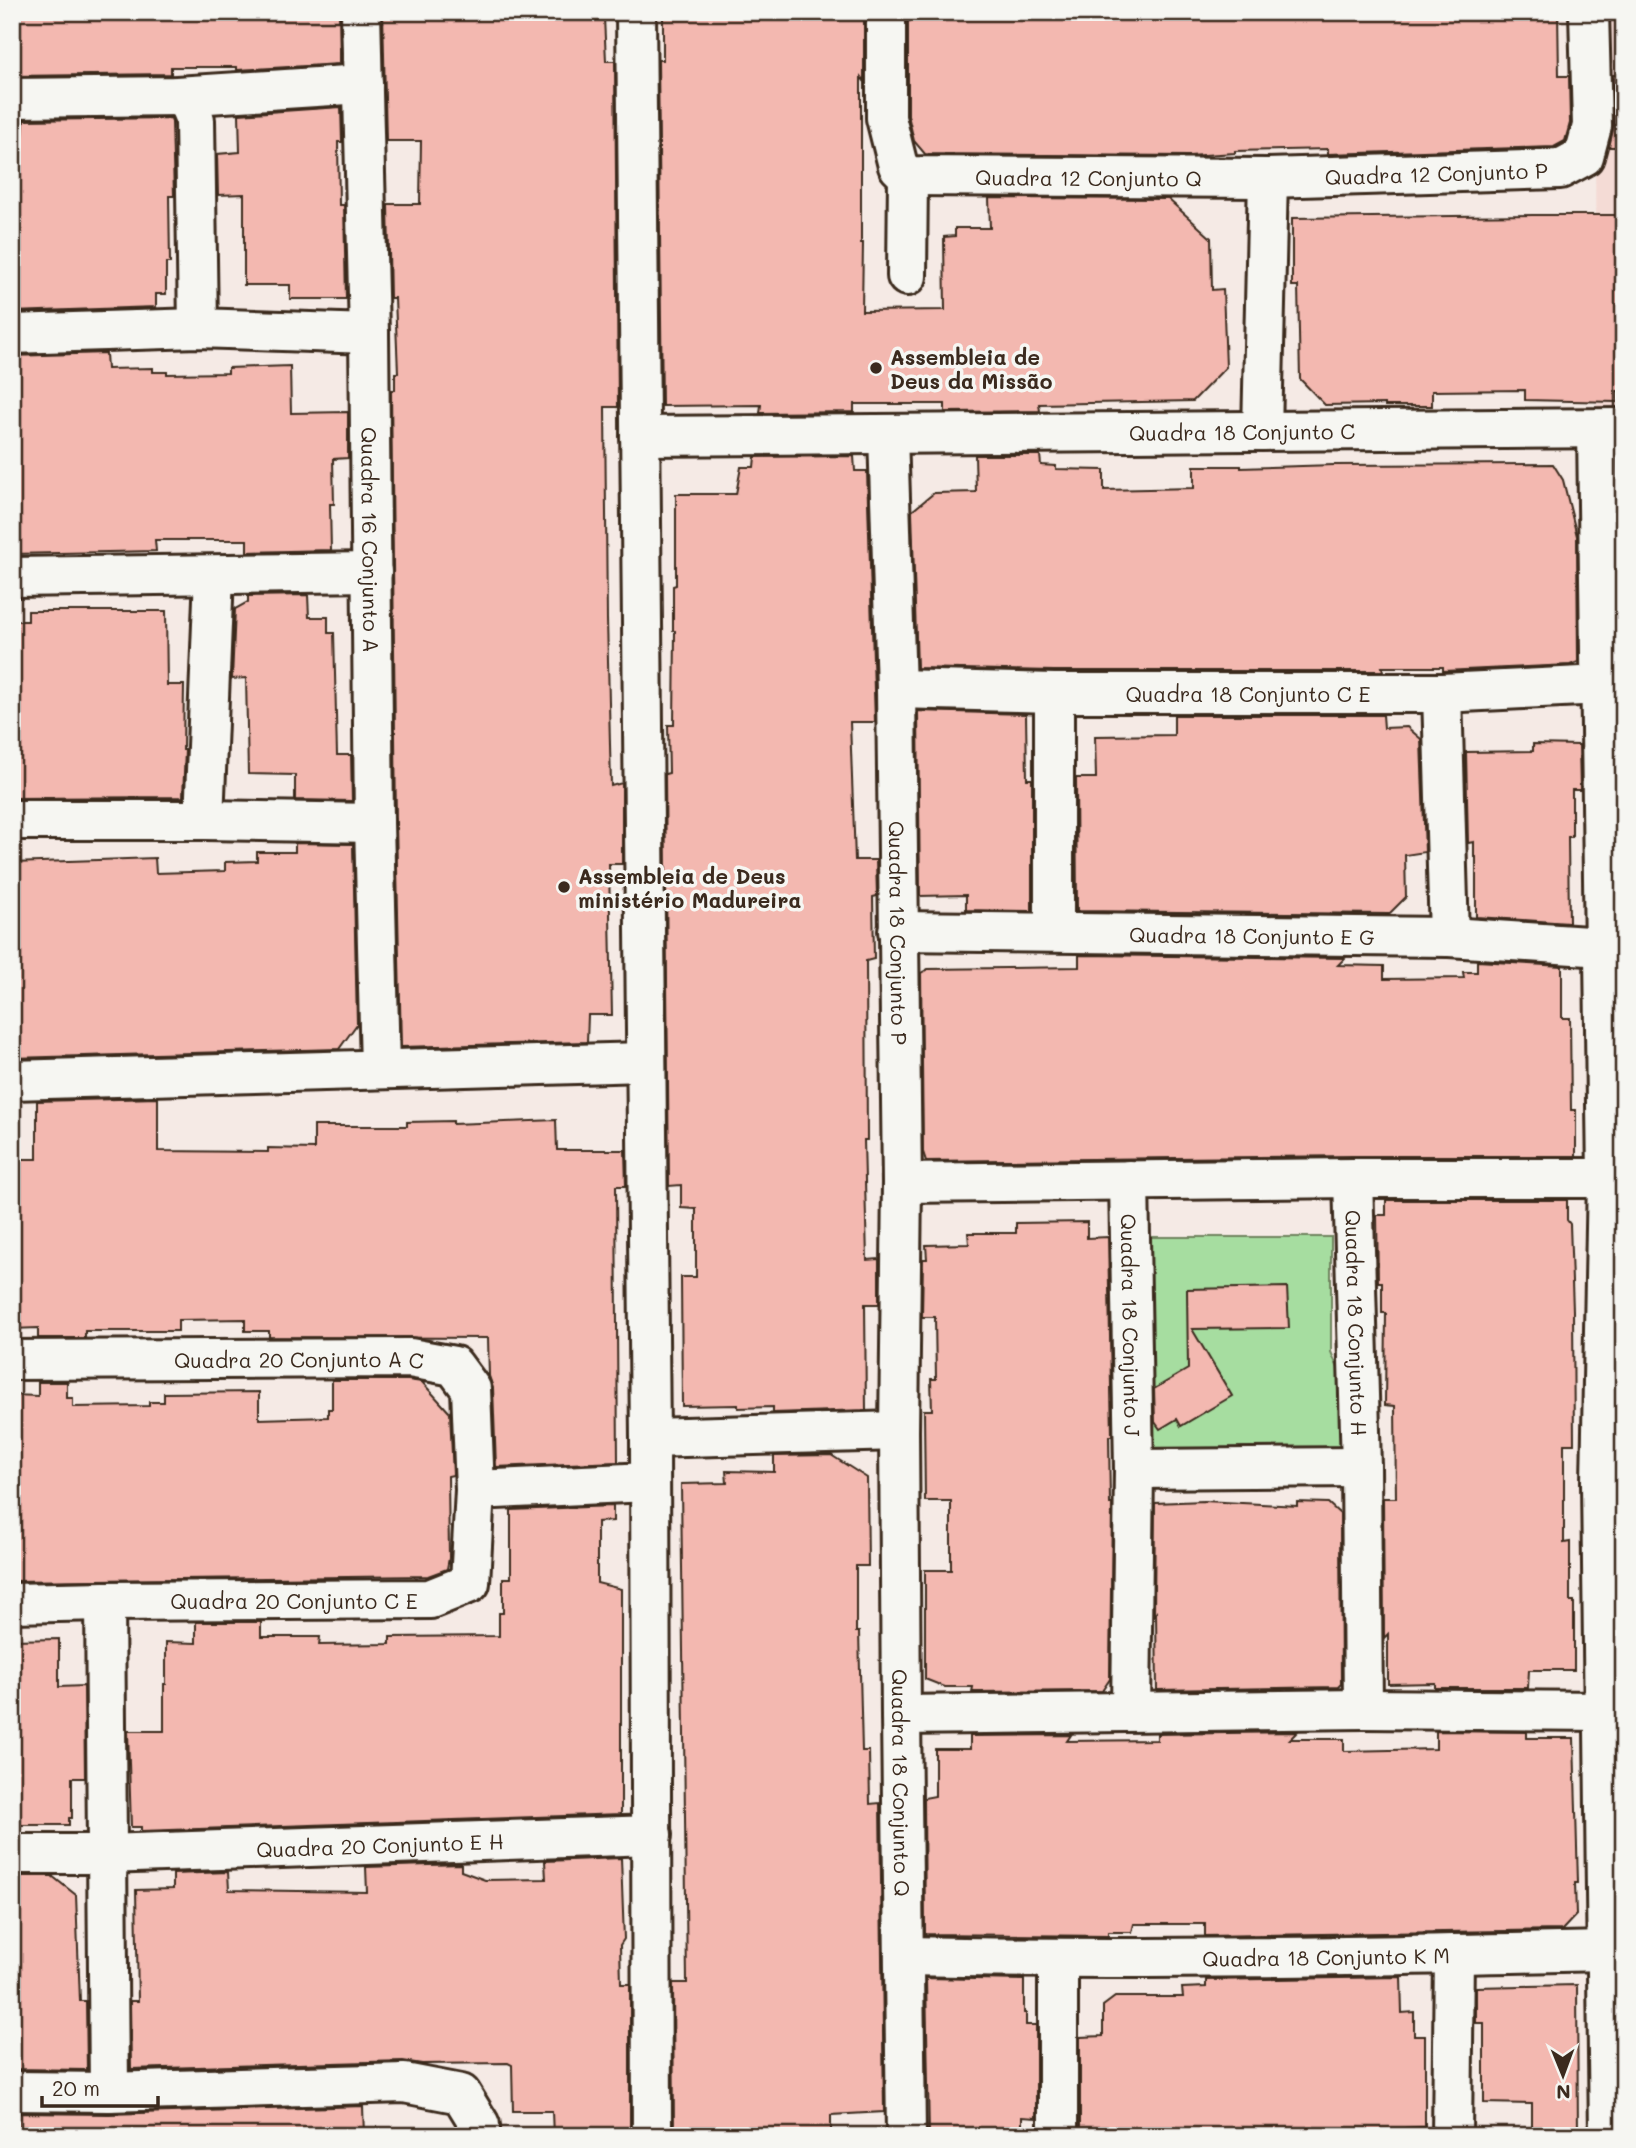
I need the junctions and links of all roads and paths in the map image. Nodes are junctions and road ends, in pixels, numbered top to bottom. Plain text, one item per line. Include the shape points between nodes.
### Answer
1 (361, 12) edge
2 (636, 12) edge
3 (886, 12) edge
4 (1590, 12) edge
5 (363, 83) junction
6 (177, 96) junction
7 (12, 98) edge
8 (908, 176) junction
9 (1268, 178) junction
10 (907, 276) dead end
11 (198, 328) junction
12 (12, 334) edge
13 (369, 334) junction
14 (1611, 429) edge
15 (1262, 431) junction
16 (888, 434) junction
17 (640, 436) junction
18 (372, 572) junction
19 (214, 575) junction
20 (12, 577) edge
21 (1602, 685) junction
22 (896, 689) junction
23 (1054, 693) junction
24 (1443, 693) junction
25 (12, 820) edge
26 (204, 820) junction
27 (374, 823) junction
28 (898, 931) junction
29 (1054, 932) junction
30 (1449, 937) junction
31 (1604, 947) junction
32 (645, 1062) junction
33 (380, 1068) junction
34 (12, 1080) edge
35 (1353, 1178) junction
36 (1606, 1178) junction
37 (1129, 1180) junction
38 (902, 1183) junction
39 (12, 1360) edge
40 (899, 1431) junction
41 (1613, 1431) edge
42 (650, 1438) junction
43 (1360, 1467) junction
44 (1134, 1469) junction
45 (649, 1482) junction
46 (1612, 1482) edge
47 (475, 1490) junction
48 (104, 1601) junction
49 (12, 1603) edge
50 (1363, 1709) junction
51 (1131, 1711) junction
52 (1605, 1711) junction
53 (901, 1715) junction
54 (652, 1835) junction
55 (12, 1854) edge
56 (106, 1854) junction
57 (1607, 1951) junction
58 (1454, 1955) junction
59 (904, 1956) junction
60 (1058, 1959) junction
61 (12, 2091) edge
62 (109, 2092) junction
63 (480, 2136) edge
64 (652, 2136) edge
65 (906, 2136) edge
66 (1058, 2136) edge
67 (1452, 2136) edge
68 (1609, 2136) edge

1 - 5 street, Quadra 16 Conjunto A
2 - 17 street
3 - 8 street via 886,118 898,166
4 - 9 street, Quadra 12 Conjunto P via 1592,126 1584,156 1560,169
5 - 6 street
5 - 13 street, Quadra 16 Conjunto A
6 - 7 street
6 - 11 street via 188,103 195,120
8 - 9 street, Quadra 12 Conjunto Q
8 - 10 street
9 - 15 street
11 - 12 street
11 - 13 street
13 - 18 street, Quadra 16 Conjunto A
14 - 15 street, Quadra 18 Conjunto C
14 - 21 street
15 - 16 street, Quadra 18 Conjunto C
16 - 17 street, Quadra 18 Conjunto C
16 - 22 street, Quadra 18 Conjunto P
17 - 32 street
18 - 19 street
18 - 27 street, Quadra 16 Conjunto A
19 - 20 street
19 - 26 street
21 - 24 street, Quadra 18 Conjunto C E
21 - 31 street
22 - 23 street, Quadra 18 Conjunto C E
22 - 28 street, Quadra 18 Conjunto P
23 - 24 street, Quadra 18 Conjunto C E
23 - 29 street
24 - 30 street
25 - 26 street
26 - 27 street
27 - 33 street, Quadra 16 Conjunto A
28 - 29 street, Quadra 18 Conjunto E G
28 - 38 street, Quadra 18 Conjunto P
29 - 30 street, Quadra 18 Conjunto E G
30 - 31 street, Quadra 18 Conjunto E G
31 - 36 street
32 - 33 street
32 - 42 street
33 - 34 street
35 - 36 street
35 - 37 street
35 - 43 street, Quadra 18 Conjunto H
36 - 41 street
37 - 38 street
37 - 44 street, Quadra 18 Conjunto J
38 - 40 street, Quadra 18 Conjunto P
39 - 47 street, Quadra 20 Conjunto A C via 410,1358 454,1366 471,1389
40 - 42 street
40 - 53 street, Quadra 18 Conjunto Q
41 - 46 street
42 - 45 street
43 - 44 street
43 - 50 street, Quadra 18 Conjunto H
44 - 51 street, Quadra 18 Conjunto J
45 - 47 street
45 - 54 street
46 - 52 street
47 - 48 street, Quadra 20 Conjunto C E via 470,1583 430,1600
48 - 49 street
48 - 56 street
50 - 51 street
50 - 52 street
51 - 53 street
52 - 57 street
53 - 59 street, Quadra 18 Conjunto Q
54 - 56 street, Quadra 20 Conjunto E H
54 - 64 street
55 - 56 street, Quadra 20 Conjunto E H
56 - 62 street
57 - 58 street
57 - 68 street
58 - 60 street, Quadra 18 Conjunto K M
58 - 67 street, Quadra 18 Conjunto K M
59 - 60 street, Quadra 18 Conjunto K M
59 - 65 street, Quadra 18 Conjunto Q
60 - 66 street
61 - 62 street
62 - 63 street via 404,2082 461,2094 480,2125

